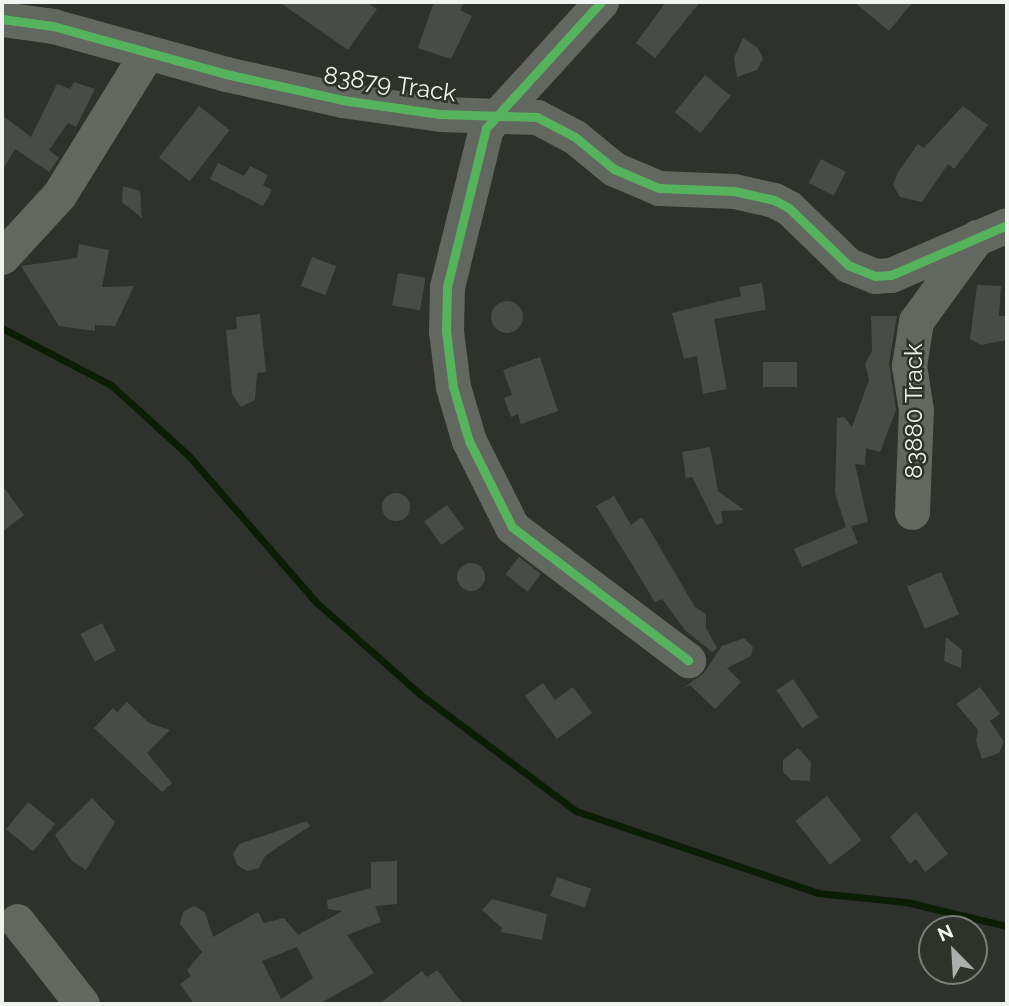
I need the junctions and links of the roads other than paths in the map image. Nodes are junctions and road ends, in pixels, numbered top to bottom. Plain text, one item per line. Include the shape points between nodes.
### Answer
1 (601, 2) edge
2 (2, 19) edge
3 (147, 53) junction
4 (498, 115) junction
5 (992, 231) edge
6 (2, 257) edge
7 (912, 512) dead end
8 (688, 660) dead end
9 (17, 921) dead end
10 (82, 1004) edge

1 - 4 street
2 - 3 street, 83879 Track via 53,26
3 - 4 street, 83879 Track via 354,102 440,114
3 - 6 street via 59,195
4 - 5 street, 83879 Track via 524,113 550,121 614,169 659,188 734,191 774,200 789,208 839,259 868,275 891,275
4 - 8 street via 486,128 478,152 447,287 446,331 453,387 469,441 512,527
5 - 7 street, 83880 Track via 916,321 909,366 916,410
9 - 10 street

